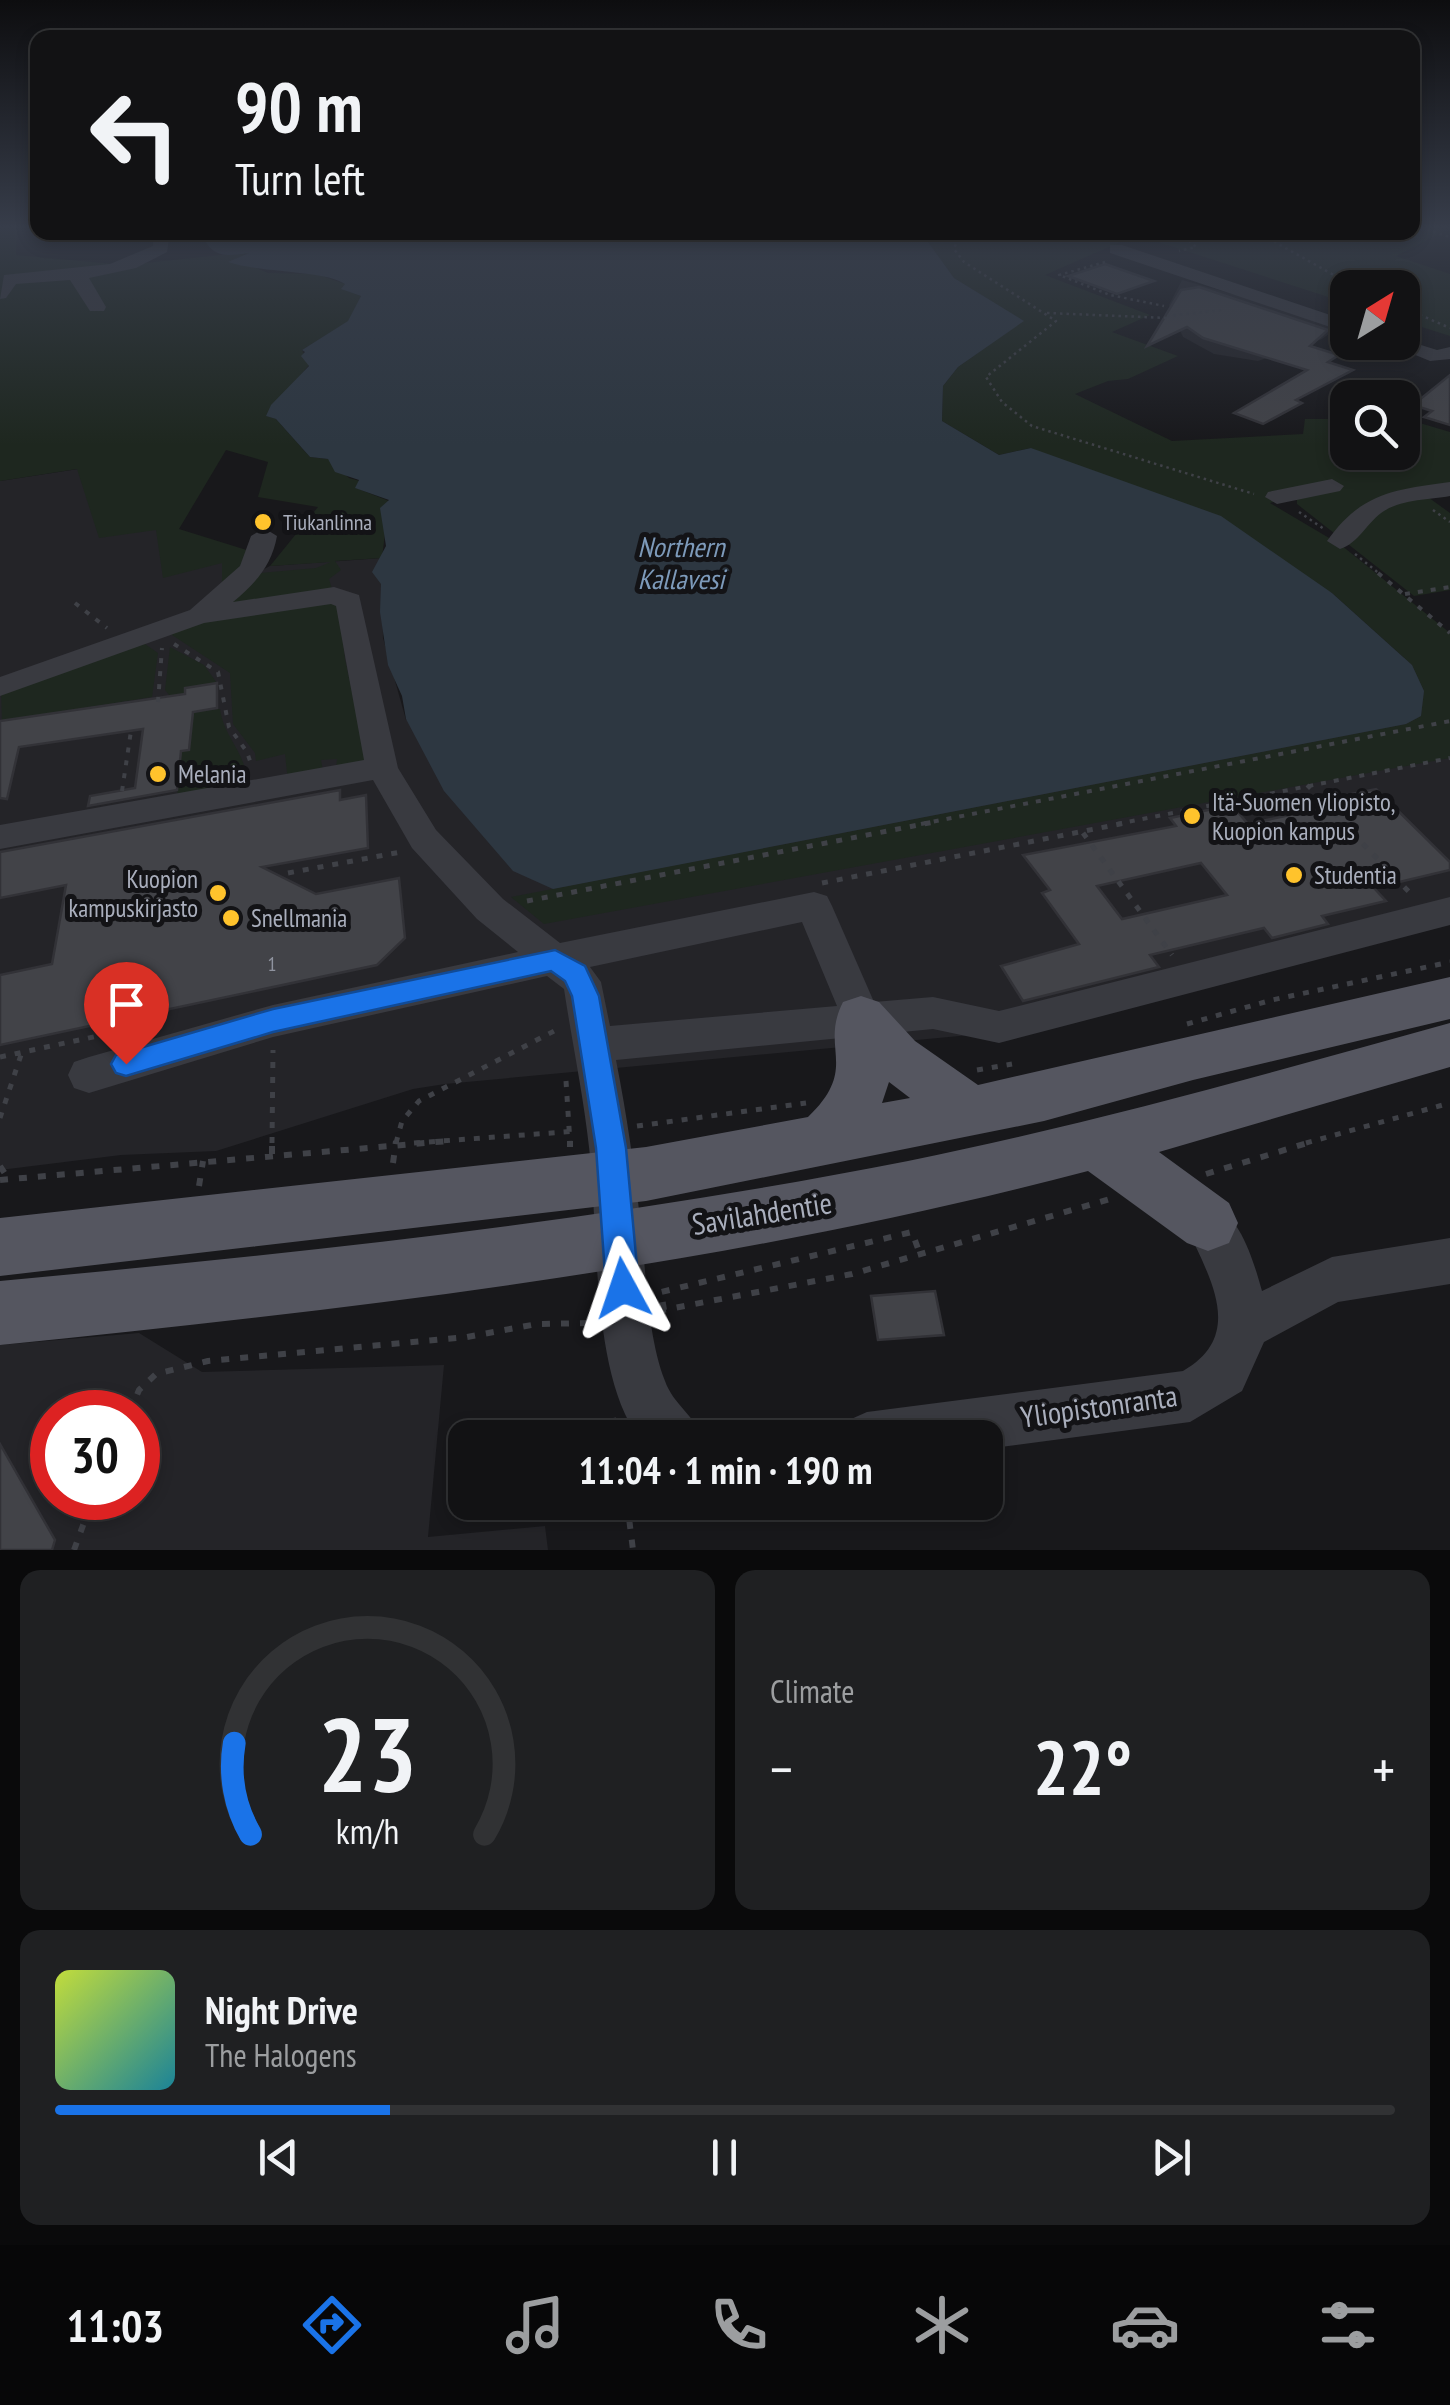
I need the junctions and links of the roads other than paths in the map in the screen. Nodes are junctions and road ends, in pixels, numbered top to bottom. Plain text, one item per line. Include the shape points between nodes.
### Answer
1 (93, 300) edge
2 (1270, 300) edge
3 (1295, 300) edge
4 (97, 307) dead end
5 (1330, 318) edge
6 (1330, 320) edge
7 (1420, 331) edge
8 (1450, 340) edge
9 (1420, 351) edge
10 (1450, 353) edge
11 (1332, 486) dead end
12 (1450, 489) edge
13 (1276, 497) road end
14 (264, 536) dead end
15 (1340, 541) road end
16 (199, 616) junction
17 (0, 687) edge
18 (382, 768) junction
19 (0, 837) edge
20 (1441, 914) edge
21 (555, 960) junction
22 (1450, 998) edge
23 (861, 1017) junction
24 (578, 1036) junction
25 (1450, 1044) edge
26 (89, 1075) dead end
27 (970, 1111) junction
28 (1178, 1122) junction
29 (827, 1136) junction
30 (1090, 1143) junction
31 (646, 1177) junction
32 (551, 1189) junction
33 (1181, 1197) junction
34 (0, 1247) edge
35 (1450, 1261) edge
36 (0, 1313) edge
37 (1240, 1328) junction
38 (658, 1420) edge
39 (1003, 1420) edge

1 - 4 street
2 - 6 street
3 - 5 street
7 - 8 street
9 - 10 street
11 - 13 street
12 - 15 street via 1381,500
14 - 16 street via 254,568
16 - 17 street
16 - 18 street via 343,596
18 - 19 street
18 - 21 street via 424,839 490,908
20 - 23 street via 999,1027 933,1013
21 - 23 street via 814,906
21 - 24 street via 582,982
21 - 26 street via 273,1021
22 - 27 main road, Savilahdentie
23 - 24 street
23 - 27 main road via 896,1057
23 - 29 main road via 860,1093 852,1113
24 - 38 street via 611,1148 638,1380
25 - 28 main road, Savilahdentie
27 - 29 main road, Savilahdentie
28 - 30 main road, Savilahdentie
28 - 33 main road via 1170,1151
29 - 31 main road, Savilahdentie
30 - 31 main road, Savilahdentie via 831,1203
30 - 33 main road
31 - 32 main road, Savilahdentie
32 - 34 main road, Savilahdentie
32 - 36 main road, Savilahdentie via 289,1286
33 - 37 street, Yliopistonranta via 1238,1281
35 - 37 street via 1332,1280
37 - 39 street, Yliopistonranta via 1224,1373 1190,1396

